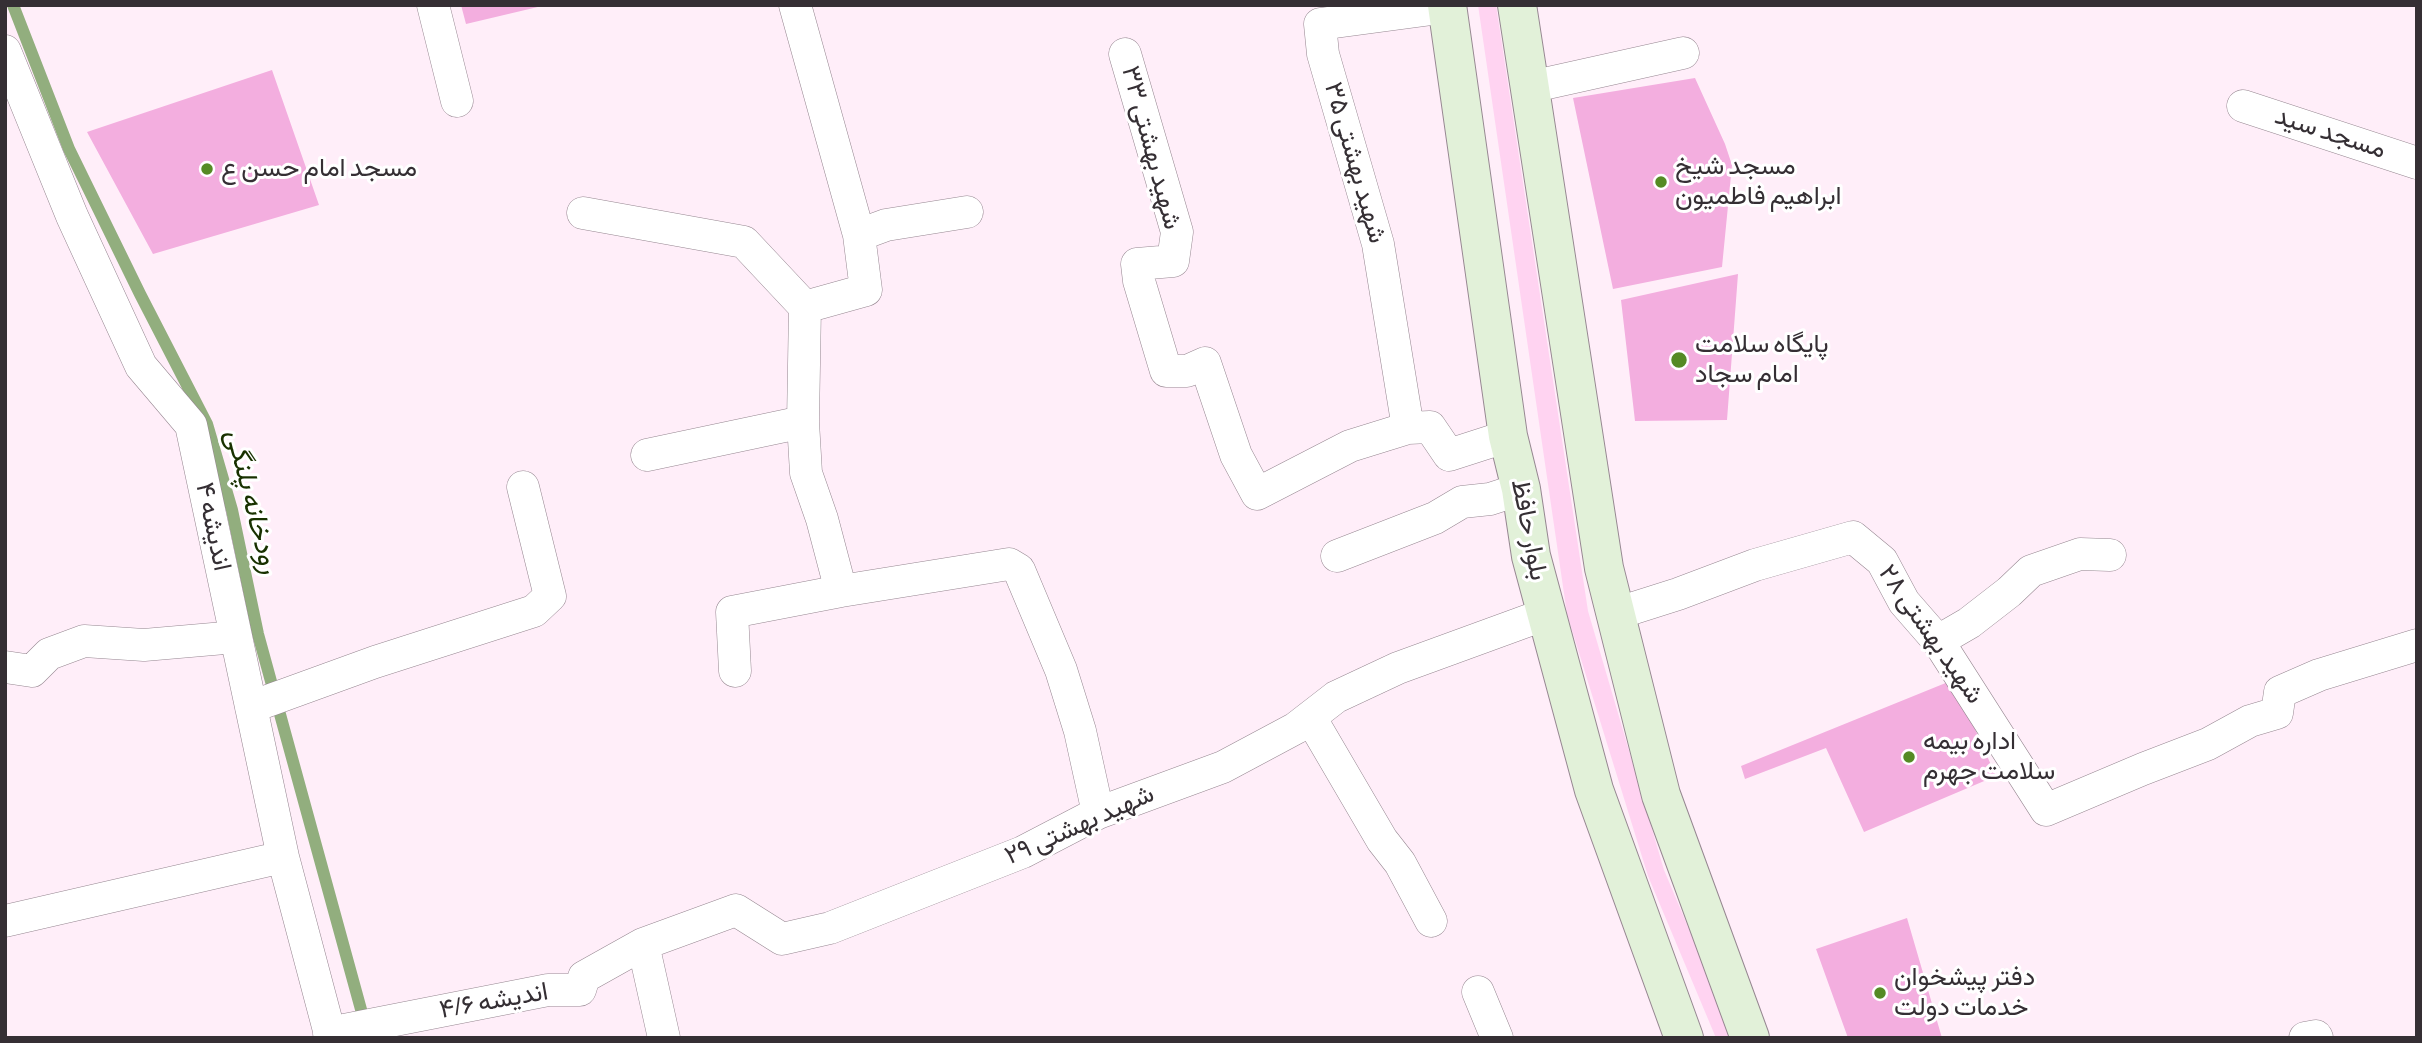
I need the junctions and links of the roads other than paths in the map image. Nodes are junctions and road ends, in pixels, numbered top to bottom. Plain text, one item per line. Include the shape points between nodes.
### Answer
1 (433, 5) edge
2 (795, 5) edge
3 (1517, 5) edge
4 (1447, 6) edge
5 (5, 51) edge
6 (1683, 53) dead end
7 (1125, 54) dead end
8 (1530, 87) junction
9 (457, 101) dead end
10 (2243, 106) dead end
11 (2417, 163) edge
12 (967, 212) dead end
13 (583, 213) dead end
14 (859, 235) junction
15 (805, 307) junction
16 (803, 422) junction
17 (1408, 429) junction
18 (1508, 436) junction
19 (647, 455) dead end
20 (523, 487) dead end
21 (1521, 489) junction
22 (2110, 555) dead end
23 (1337, 556) dead end
24 (841, 591) junction
25 (1546, 614) junction
26 (1615, 614) junction
27 (236, 638) junction
28 (1938, 641) junction
29 (2417, 645) edge
30 (5, 667) edge
31 (734, 671) dead end
32 (251, 707) junction
33 (1310, 717) junction
34 (1098, 813) junction
35 (283, 857) junction
36 (5, 921) edge
37 (1431, 921) dead end
38 (643, 944) junction
39 (1478, 992) dead end
40 (330, 1035) edge
41 (1681, 1037) edge
42 (664, 1038) edge
43 (1497, 1038) edge
44 (1750, 1038) edge
45 (2305, 1038) edge
46 (2317, 1038) edge

1 - 9 street
2 - 14 street
3 - 8 main road
4 - 17 street, شهید بهشتی ۳۵ via 1320,24 1323,54 1378,244
4 - 18 main road, بلوار حافظ
5 - 27 street, اندیشه ۴ via 72,216 141,366 191,425
6 - 8 street
7 - 17 street, شهید بهشتی ۳۳ via 1177,232 1174,261 1137,264 1139,281 1166,370 1187,370 1205,363 1237,455 1257,494 1350,446
8 - 26 main road via 1604,568
10 - 11 street, مسجد سید
12 - 14 street via 886,225
13 - 15 street via 744,242
14 - 15 street via 866,290
15 - 16 street
16 - 19 street
16 - 24 street via 806,473
17 - 18 street via 1430,426 1449,455
18 - 21 main road, بلوار حافظ
20 - 32 street via 550,596 534,611
21 - 23 street via 1462,502 1435,518
21 - 25 main road, بلوار حافظ
22 - 28 street via 2080,554 2031,571 1969,623
24 - 31 street via 732,612
24 - 34 street via 1009,564 1019,570 1061,670
25 - 33 street, شهید بهشتی ۲۹ via 1398,668 1336,697
25 - 41 main road, بلوار حافظ via 1594,790
26 - 28 street, شهید بهشتی ۲۸ via 1755,565 1853,537 1882,561 1904,602
26 - 44 main road via 1661,795
27 - 30 street via 144,645 83,641 49,654 32,671
27 - 32 street, اندیشه ۴
28 - 29 street, شهید بهشتی ۲۸ via 2046,810 2277,713 2280,692 2319,674
32 - 35 street, اندیشه ۴
33 - 34 street, شهید بهشتی ۲۹ via 1223,767
33 - 37 street
34 - 38 street, شهید بهشتی ۲۹ via 1023,852 830,928 782,939 736,910
35 - 36 street
35 - 40 street, اندیشه ۴
38 - 40 street, اندیشه ۴/۶ via 584,977 580,990 548,990
38 - 42 street
39 - 43 street
45 - 46 street

